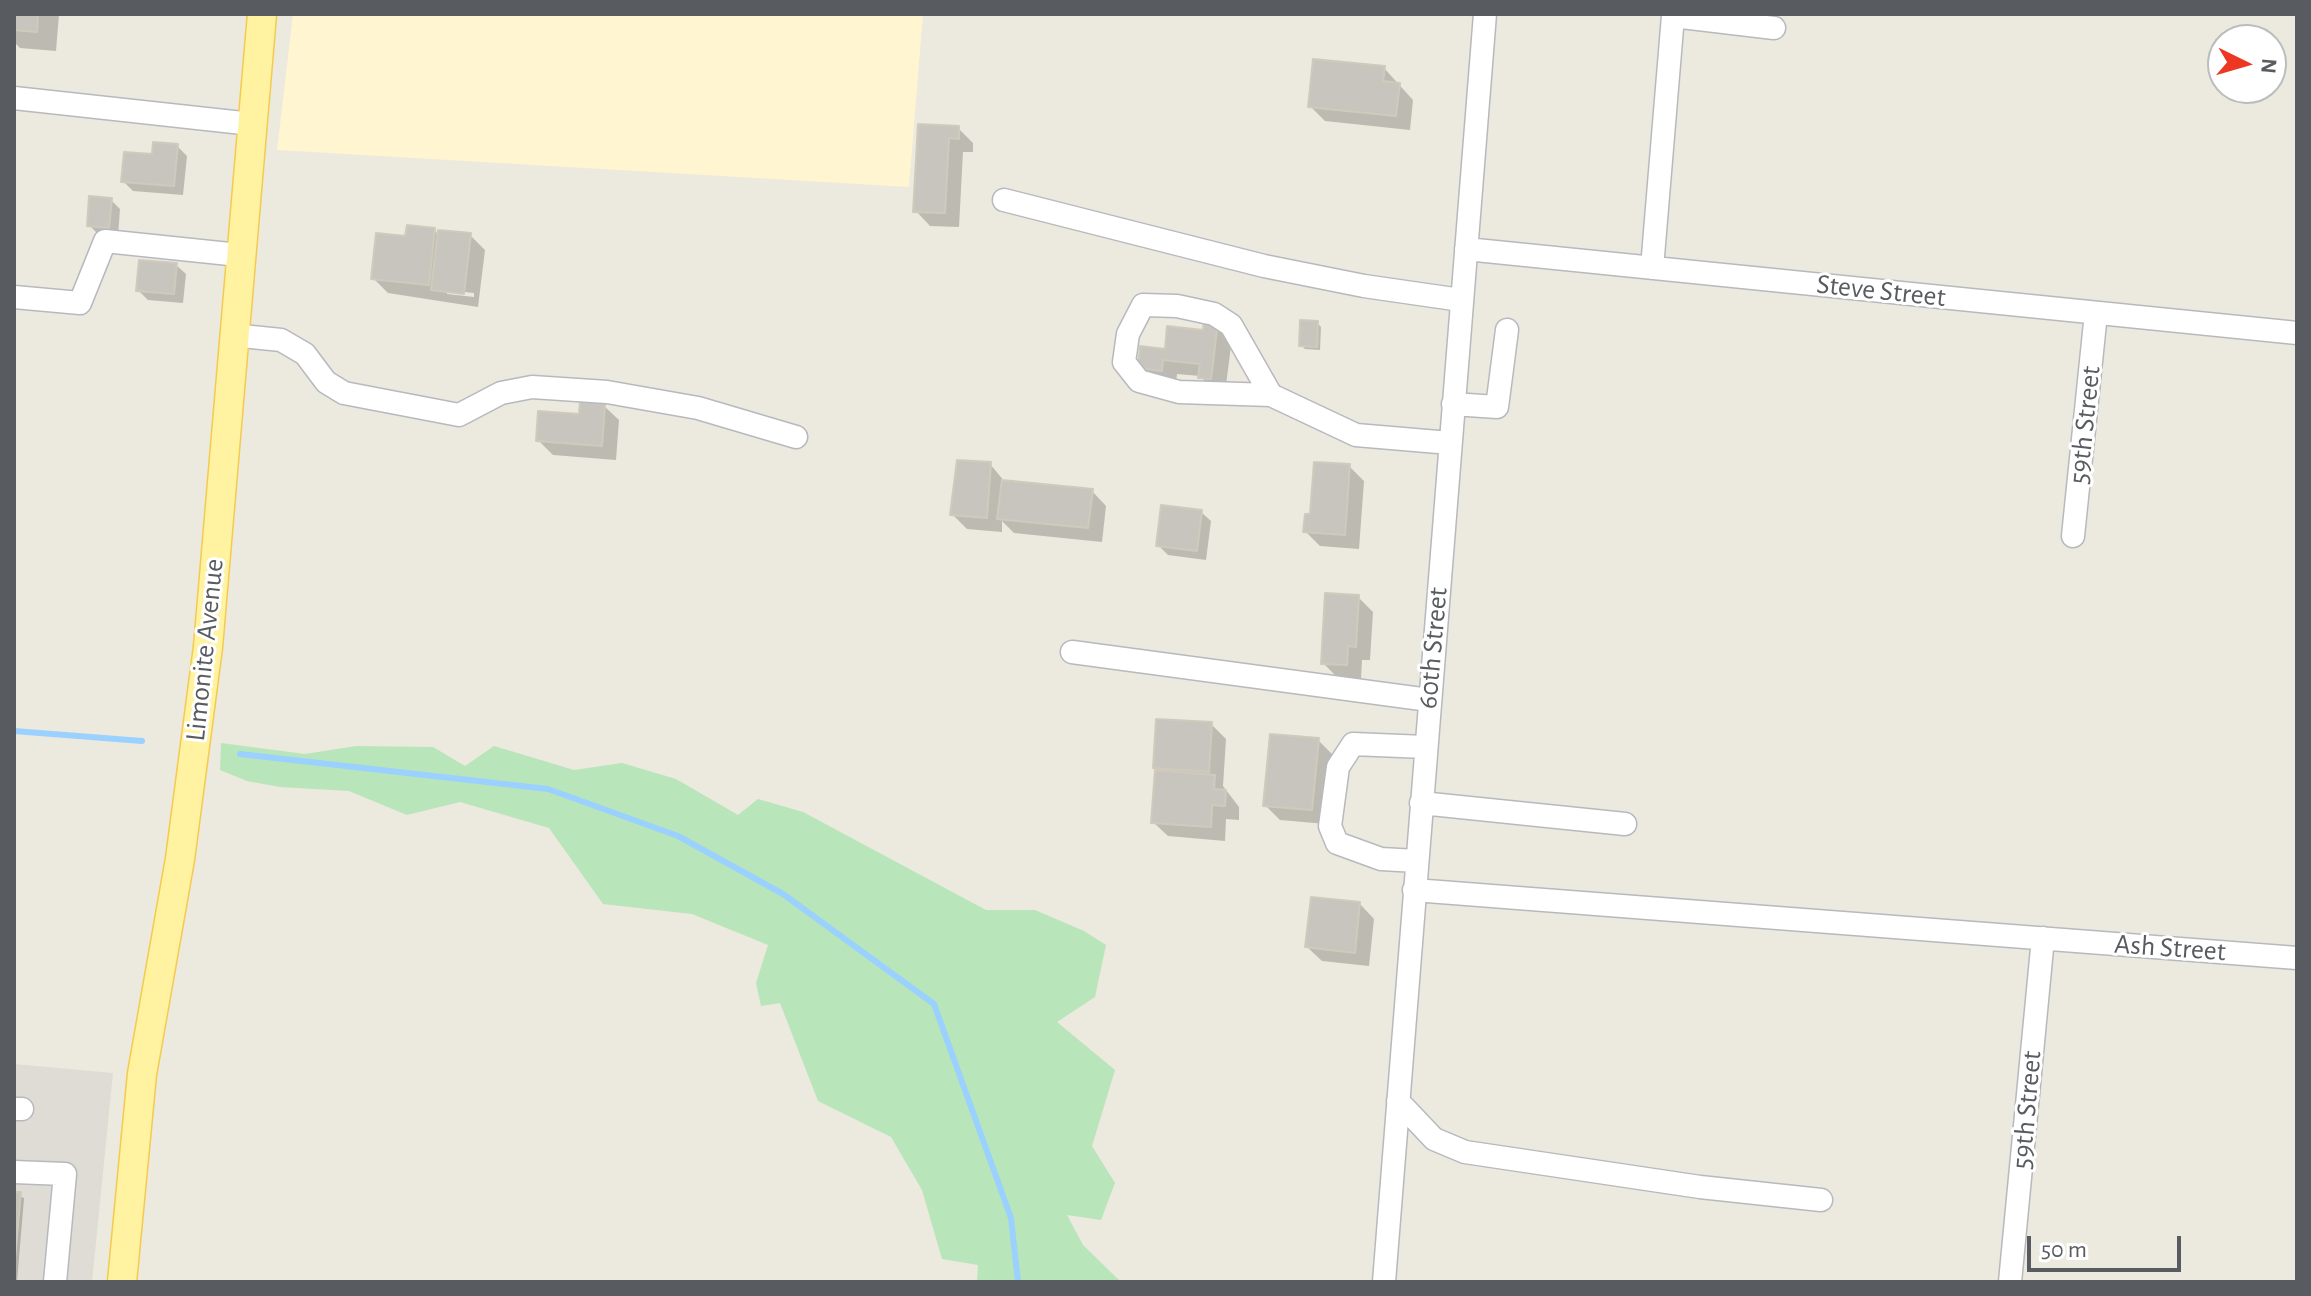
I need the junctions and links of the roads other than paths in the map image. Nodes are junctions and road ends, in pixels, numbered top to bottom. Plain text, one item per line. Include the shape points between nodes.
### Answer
1 (262, 14) edge
2 (1485, 14) edge
3 (1774, 28) dead end
4 (14, 98) edge
5 (252, 124) junction
6 (1004, 200) dead end
7 (1466, 249) junction
8 (239, 255) junction
9 (1652, 268) junction
10 (14, 297) edge
11 (1461, 300) junction
12 (2096, 313) junction
13 (1507, 330) dead end
14 (2297, 333) edge
15 (232, 335) junction
16 (1271, 395) junction
17 (1453, 404) junction
18 (796, 437) dead end
19 (1450, 443) junction
20 (2073, 536) dead end
21 (1072, 652) dead end
22 (1429, 700) junction
23 (1425, 747) junction
24 (1421, 803) junction
25 (1625, 824) dead end
26 (1417, 861) junction
27 (1414, 890) junction
28 (2043, 938) junction
29 (2297, 958) edge
30 (1398, 1101) junction
31 (14, 1172) edge
32 (1821, 1200) dead end
33 (55, 1282) edge
34 (122, 1282) edge
35 (1384, 1282) edge
36 (2010, 1282) edge

1 - 5 main road, Limonite Avenue
2 - 7 street, 60th Street
3 - 9 street via 1673,16
4 - 5 street
5 - 8 main road, Limonite Avenue
6 - 11 street via 1264,266
7 - 9 street, Steve Street
7 - 11 street, 60th Street
8 - 10 street via 105,241 80,303
8 - 15 main road, Limonite Avenue
9 - 12 street, Steve Street
11 - 17 street, 60th Street
12 - 14 street, Steve Street
12 - 20 street, 59th Street
13 - 17 street via 1497,407
15 - 18 street via 281,340 305,354 326,382 344,393 459,415 501,393 532,387 698,408
15 - 34 main road, Limonite Avenue via 199,721 142,1074
16 - 16 street via 1179,392 1139,381 1124,362 1128,334 1143,305 1214,314 1231,325
16 - 19 street via 1356,435
17 - 19 street, 60th Street
19 - 22 street, 60th Street
21 - 22 street
22 - 23 street, 60th Street
23 - 24 street, 60th Street
23 - 26 street via 1353,744 1338,767 1330,826 1337,843 1381,859
24 - 25 street
24 - 26 street, 60th Street
26 - 27 street, 60th Street
27 - 28 street, Ash Street
27 - 30 street, 60th Street
28 - 29 street, Ash Street
28 - 36 street, 59th Street
30 - 32 street via 1434,1139 1465,1152
30 - 35 street, 60th Street
31 - 33 street via 65,1174

